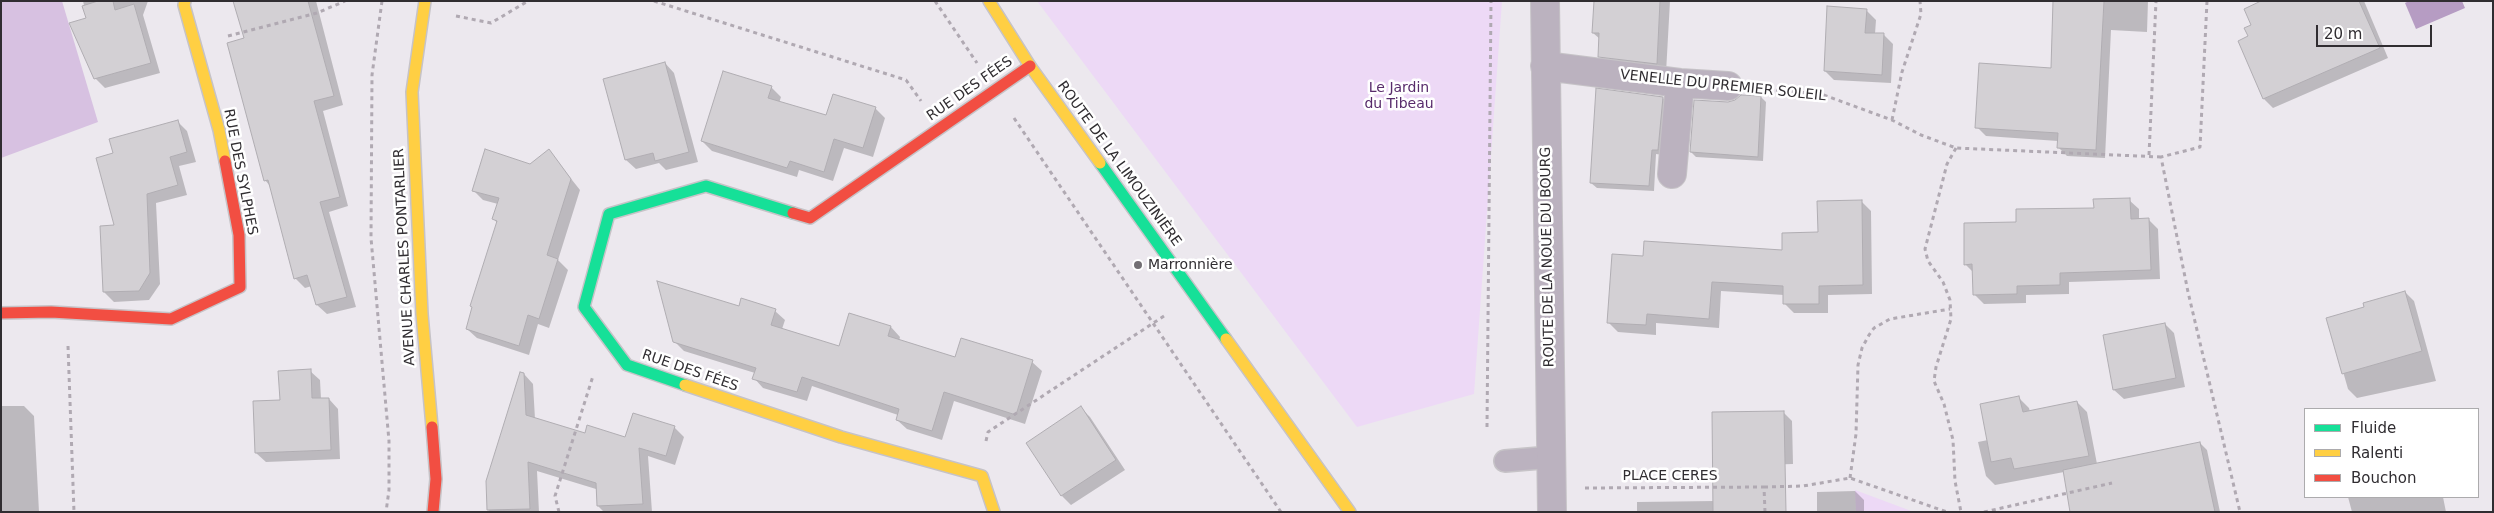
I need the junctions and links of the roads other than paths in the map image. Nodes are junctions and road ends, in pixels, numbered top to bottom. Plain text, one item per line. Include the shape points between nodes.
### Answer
1 (185, 1) edge
2 (425, 1) edge
3 (989, 1) edge
4 (1545, 1) edge
5 (1030, 66) junction
6 (1545, 66) junction
7 (1680, 83) junction
8 (1728, 86) road end
9 (1672, 174) dead end
10 (1, 313) edge
11 (1552, 457) junction
12 (1505, 461) dead end
13 (1552, 500) edge
14 (433, 512) edge
15 (994, 512) edge
16 (1350, 512) edge

1 - 10 street, RUE DES SYLPHES via 219,130 237,226 240,287 170,318
2 - 14 street, AVENUE CHARLES PONTARLIER via 412,92 422,314 436,479
3 - 5 street, ROUTE DE LA LIMOUZINIÈRE
4 - 6 street, ROUTE DE LA NOUE DU BOURG
5 - 15 street, RUE DES FÉES via 810,218 706,186 609,214 584,307 627,365 841,437 982,476
5 - 16 street, ROUTE DE LA LIMOUZINIÈRE
6 - 7 street, VENELLE DU PREMIER SOLEIL
6 - 11 street, ROUTE DE LA NOUE DU BOURG
7 - 8 street, VENELLE DU PREMIER SOLEIL
7 - 9 street
11 - 12 lane
11 - 13 street, ROUTE DE LA NOUE DU BOURG

